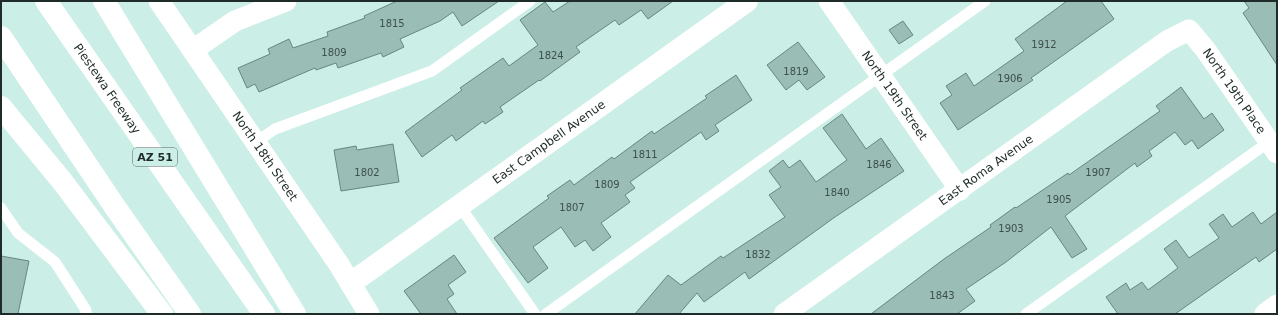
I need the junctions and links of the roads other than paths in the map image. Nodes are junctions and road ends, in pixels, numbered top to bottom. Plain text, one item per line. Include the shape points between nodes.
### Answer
1 (46, 1) edge
2 (104, 1) edge
3 (159, 1) edge
4 (286, 1) edge
5 (530, 1) edge
6 (747, 1) edge
7 (829, 1) edge
8 (985, 1) edge
9 (1189, 30) joint
10 (1, 37) edge
11 (193, 50) junction
12 (880, 76) junction
13 (1, 107) edge
14 (256, 142) junction
15 (1273, 148) edge
16 (960, 190) junction
17 (459, 205) junction
18 (1, 208) edge
19 (351, 282) junction
20 (1277, 306) edge
21 (86, 314) edge
22 (162, 314) edge
23 (190, 314) edge
24 (264, 314) edge
25 (295, 314) edge
26 (369, 314) edge
27 (535, 314) edge
28 (546, 314) edge
29 (784, 314) edge
30 (1026, 314) edge
31 (1265, 314) edge

1 - 24 main road, Piestewa Freeway / AZ 51
2 - 25 main road
3 - 11 street, North 18th Street
4 - 11 street via 235,21
5 - 14 lane via 432,71 275,129
6 - 17 main road, East Campbell Avenue
7 - 12 street, North 19th Street
8 - 12 lane
9 - 15 street, North 19th Place via 1205,49
9 - 16 street, East Roma Avenue via 1167,41
10 - 23 main road
11 - 14 street, North 18th Street
12 - 16 street, North 19th Street
12 - 28 lane
13 - 22 main road via 71,192
14 - 19 street, North 18th Street
15 - 30 lane
16 - 29 street, East Roma Avenue
17 - 19 main road, East Campbell Avenue
17 - 27 lane
18 - 21 lane via 18,233 55,262 86,310
19 - 26 street, North 18th Street
20 - 31 street

